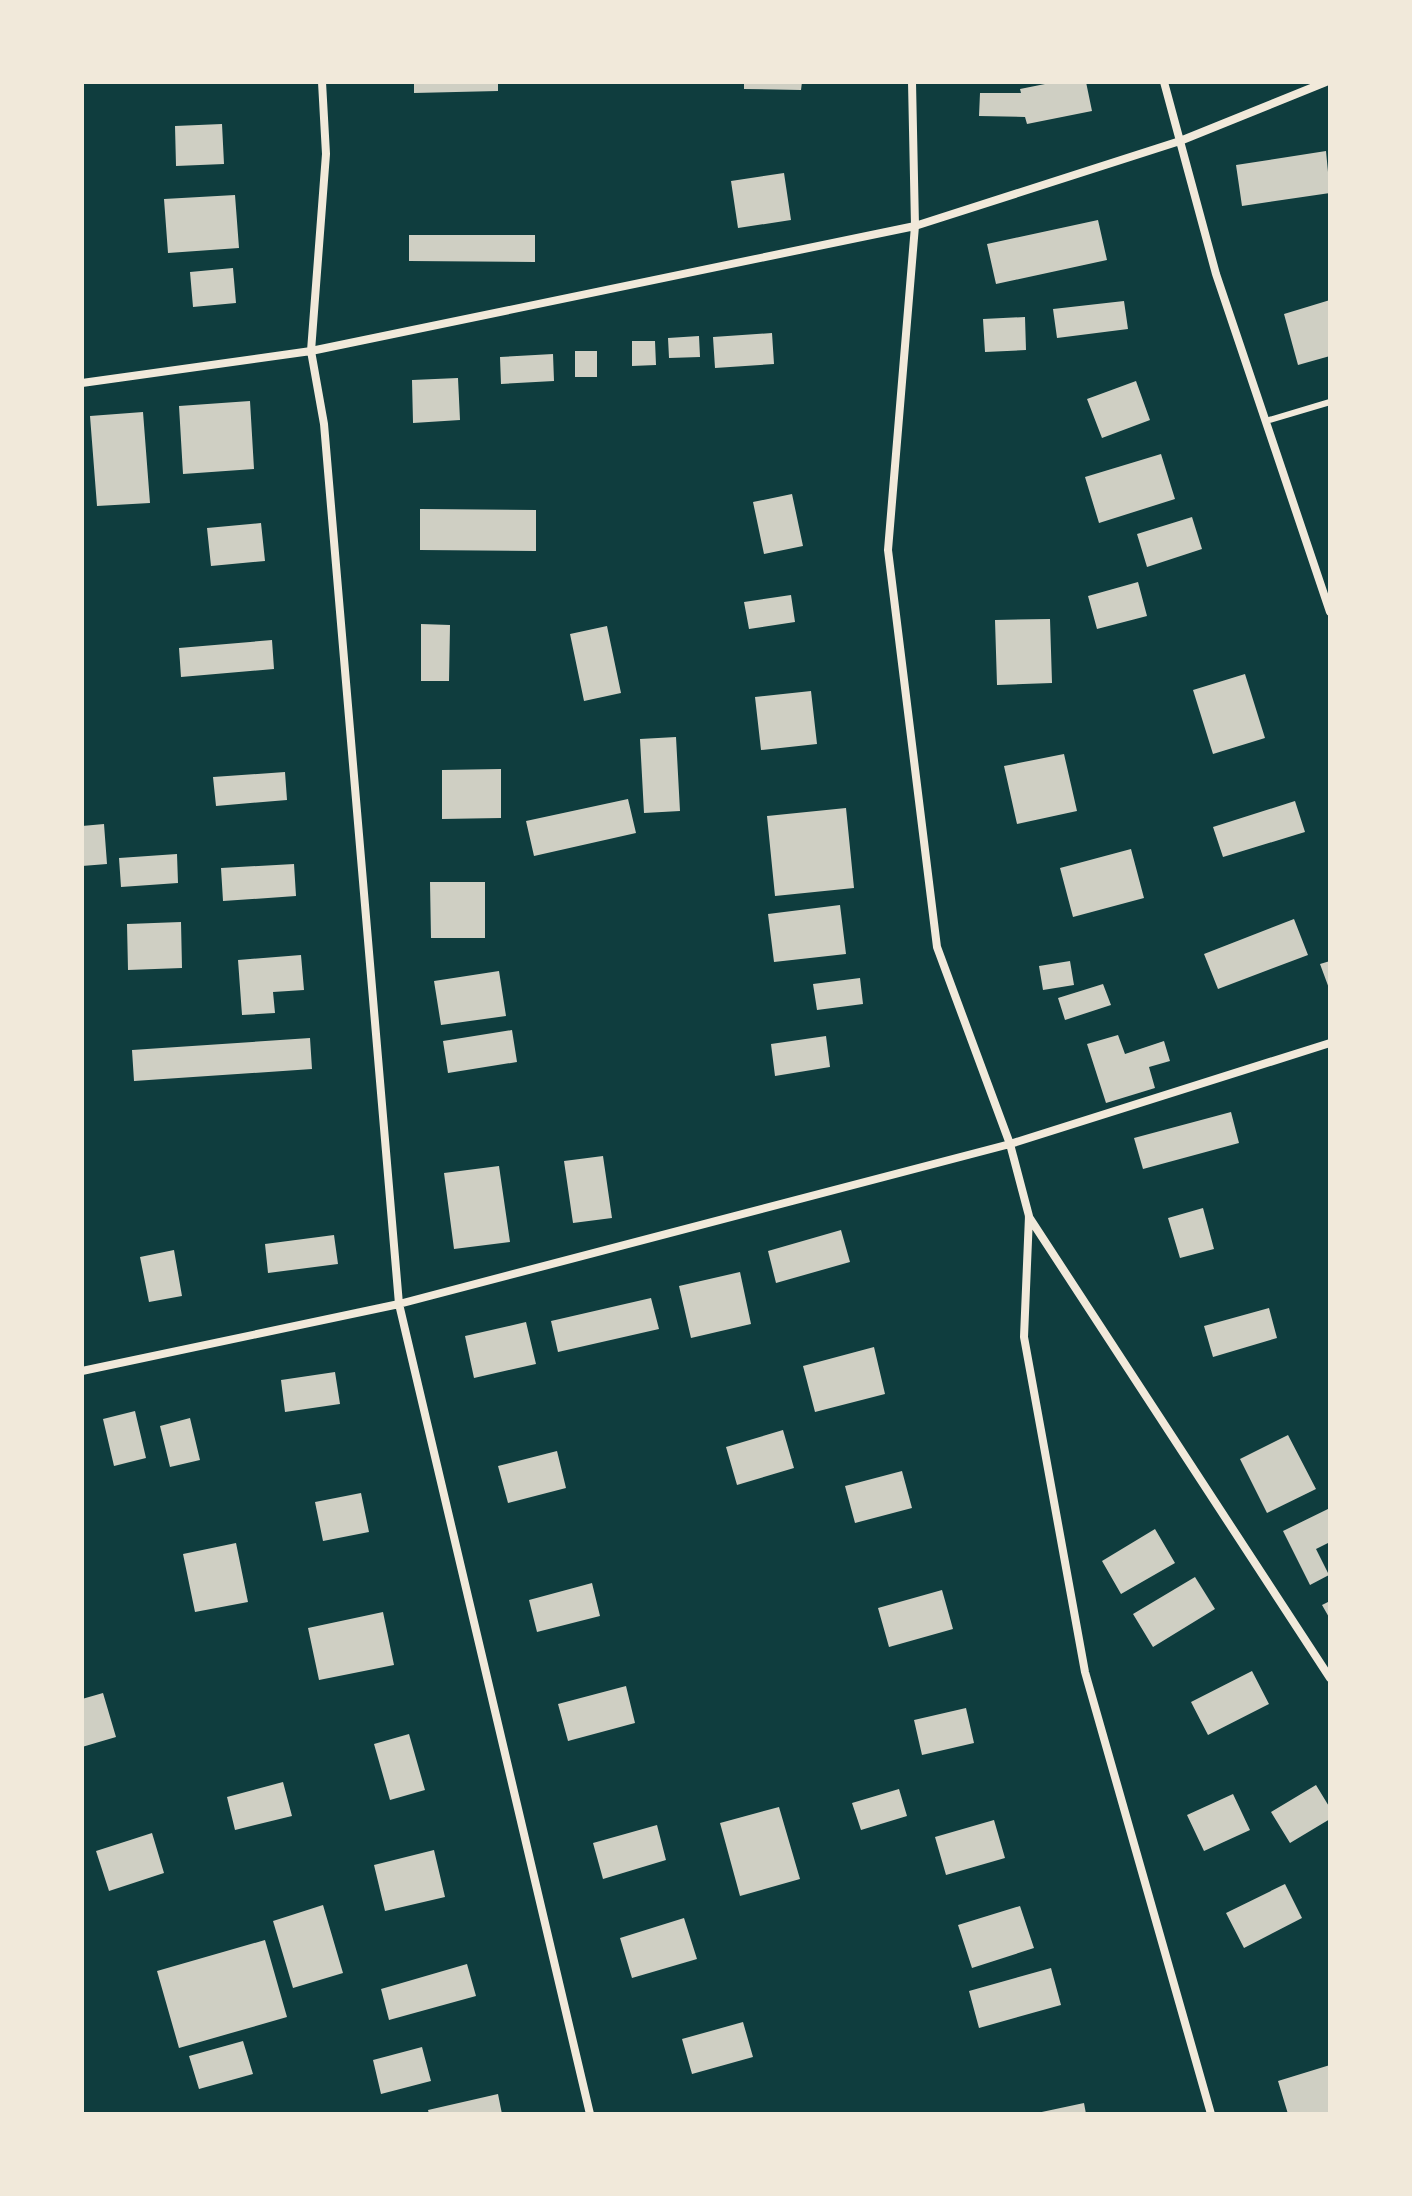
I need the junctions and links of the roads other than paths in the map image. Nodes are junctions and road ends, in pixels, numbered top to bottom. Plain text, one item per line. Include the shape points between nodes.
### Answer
1 (322, 82) edge
2 (912, 82) edge
3 (1164, 82) edge
4 (1326, 82) edge
5 (1180, 141) junction
6 (915, 226) junction
7 (311, 351) junction
8 (82, 383) edge
9 (1330, 402) edge
10 (1266, 421) junction
11 (1330, 612) edge
12 (1330, 1043) edge
13 (1010, 1144) junction
14 (1029, 1216) junction
15 (399, 1304) junction
16 (82, 1371) edge
17 (1330, 1678) edge
18 (590, 2114) edge
19 (1211, 2114) edge

1 - 7 street via 326,154
2 - 6 street
3 - 5 street
4 - 5 street
5 - 6 street
5 - 10 street via 1216,274
6 - 7 street
6 - 13 street via 888,550 937,947
7 - 8 street
7 - 15 street via 324,424
9 - 10 lane
10 - 11 street
12 - 13 street
13 - 14 street
13 - 15 street
14 - 17 street
14 - 19 street via 1024,1337 1085,1672
15 - 16 street
15 - 18 street

